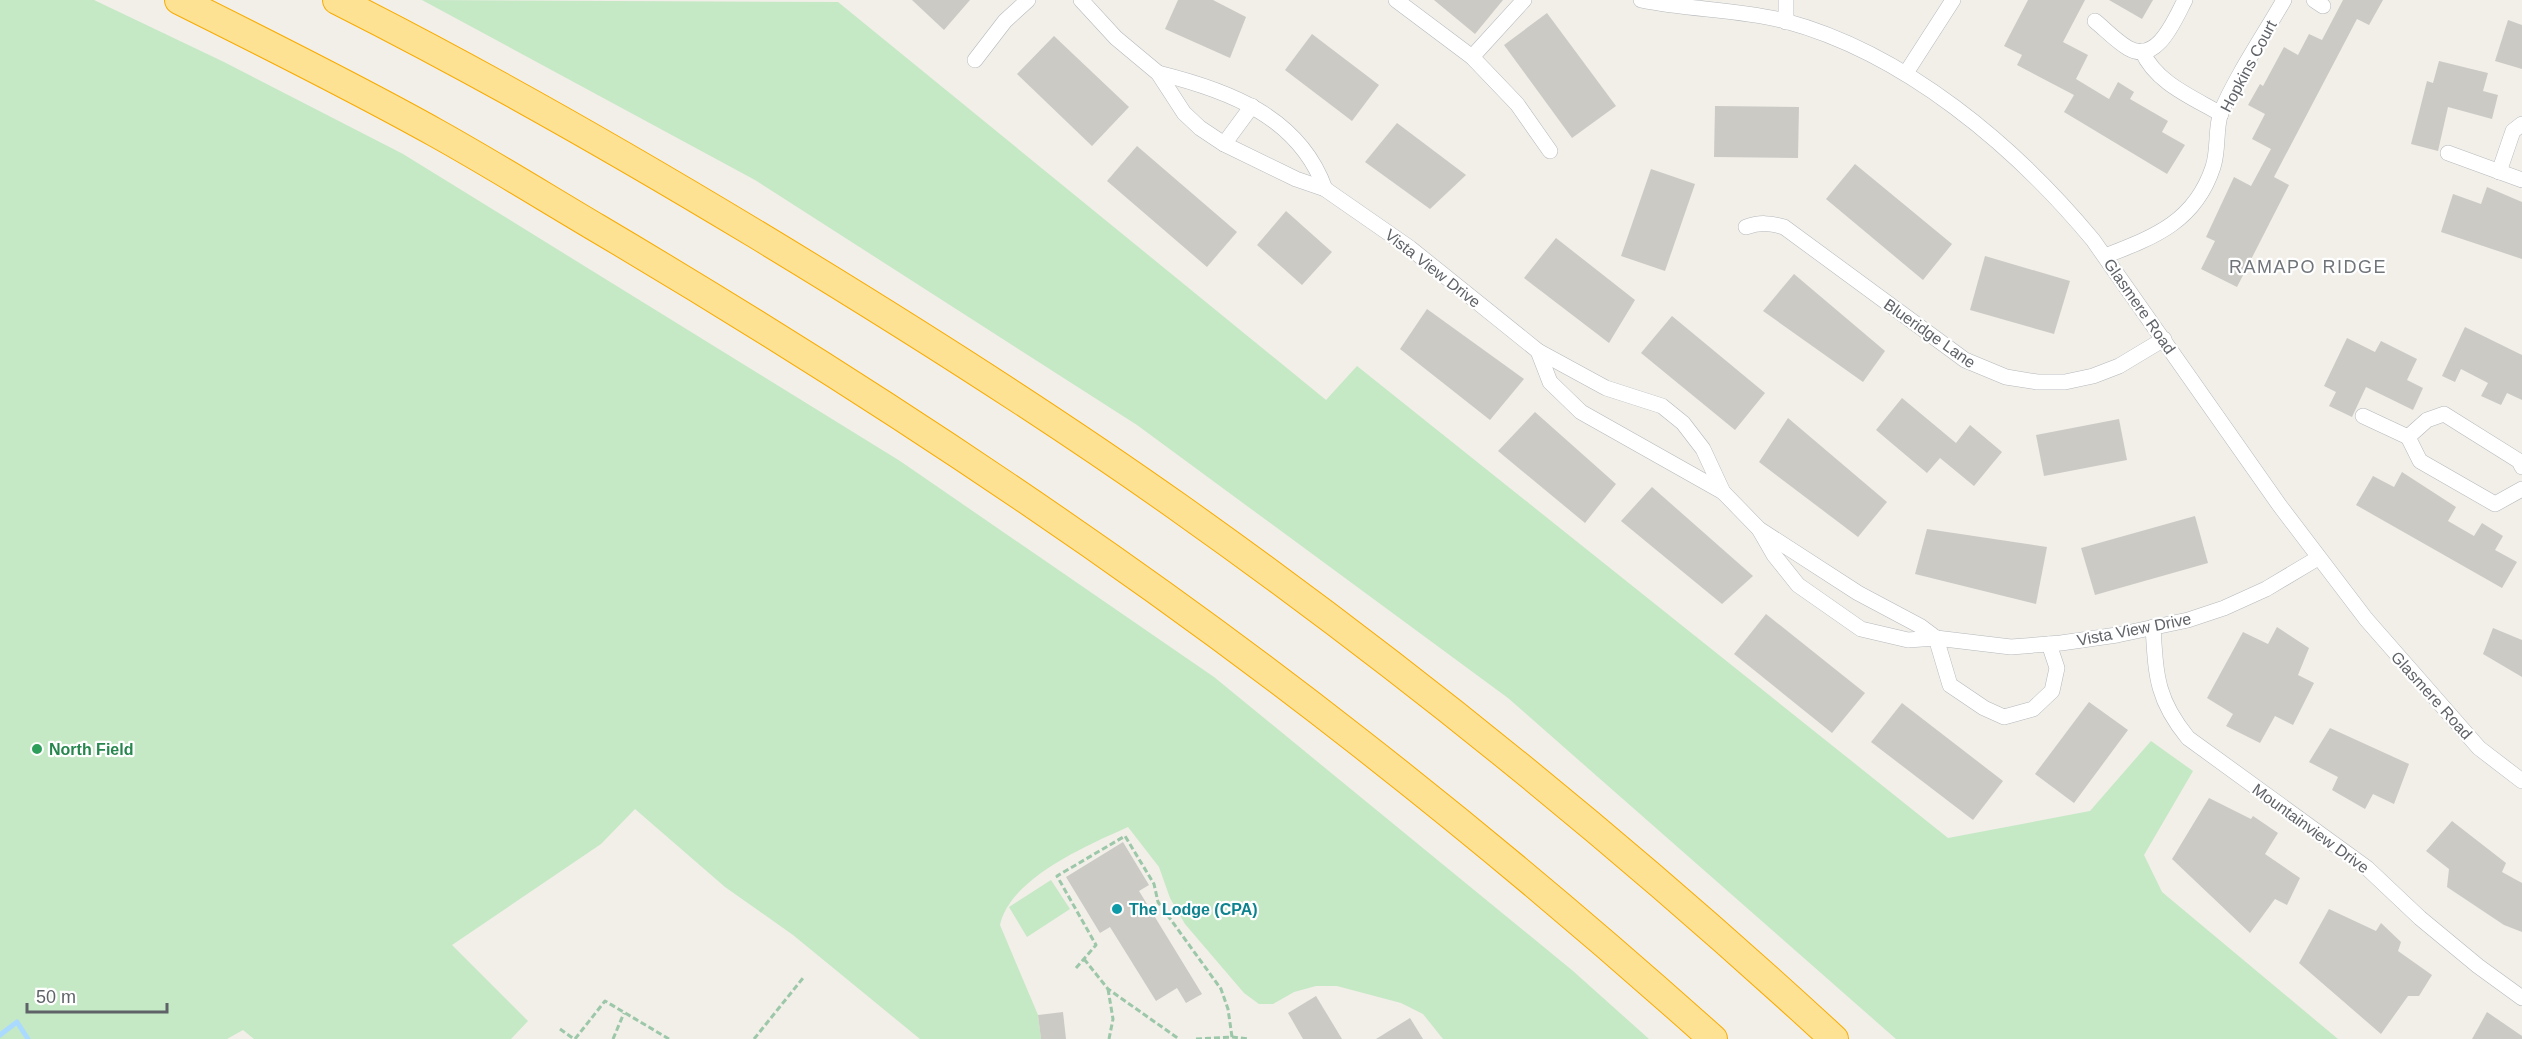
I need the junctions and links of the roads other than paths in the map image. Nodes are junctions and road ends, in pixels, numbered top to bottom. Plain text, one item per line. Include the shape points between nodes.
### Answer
1 (179, 0) edge
2 (337, 0) edge
3 (1028, 0) edge
4 (1082, 0) edge
5 (1396, 0) edge
6 (1524, 0) edge
7 (1641, 0) edge
8 (1786, 0) edge
9 (1953, 0) edge
10 (2186, 0) edge
11 (2284, 0) edge
12 (1693, 4) edge
13 (2095, 21) dead end
14 (1786, 22) junction
15 (2142, 51) junction
16 (1472, 57) junction
17 (975, 60) dead end
18 (1158, 73) junction
19 (1906, 73) junction
20 (1252, 106) junction
21 (2221, 114) junction
22 (2522, 124) edge
23 (1224, 144) junction
24 (1550, 151) dead end
25 (2448, 153) dead end
26 (2499, 172) junction
27 (2522, 180) edge
28 (1325, 189) junction
29 (1746, 227) dead end
30 (2105, 256) junction
31 (2164, 339) junction
32 (1538, 351) junction
33 (2363, 416) dead end
34 (2408, 437) junction
35 (2522, 467) edge
36 (2522, 489) edge
37 (1723, 492) junction
38 (1759, 529) junction
39 (2318, 558) junction
40 (2153, 627) junction
41 (1936, 638) junction
42 (2049, 644) junction
43 (2522, 781) edge
44 (2522, 998) edge
45 (1713, 1039) edge
46 (1834, 1039) edge

1 - 45 highway via 483,160 768,331 962,456 1194,618 1353,738 1517,869
2 - 46 highway via 651,171 920,334 1150,488 1320,610 1487,740 1649,874
3 - 17 street via 1005,21
4 - 18 street, Vista View Drive via 1116,38
5 - 16 street
6 - 16 street
7 - 12 street, Glasmere Road
8 - 14 street
9 - 19 street
10 - 15 street via 2163,40
11 - 21 street, Hopkins Court
12 - 14 street, Glasmere Road
13 - 15 street via 2129,50
14 - 19 street, Glasmere Road via 1827,36
15 - 21 street via 2159,76
16 - 24 street via 1517,104
18 - 20 street, Vista View Drive
18 - 23 street, Vista View Drive via 1184,113
19 - 30 street, Glasmere Road via 2023,162
20 - 23 street
20 - 28 street, Vista View Drive via 1280,123 1320,173
21 - 30 street, Hopkins Court via 2213,166 2191,207 2153,237
22 - 26 street via 2513,131
23 - 28 street, Vista View Drive
25 - 26 street
26 - 27 street
28 - 32 street, Vista View Drive via 1410,248
29 - 31 street, Blueridge Lane via 1771,223 1784,227 1965,360 2006,377 2065,382 2093,376 2119,366
30 - 31 street, Glasmere Road
31 - 39 street, Glasmere Road
32 - 37 street, Vista View Drive via 1550,382 1581,412
32 - 37 street, Vista View Drive via 1606,388 1662,406 1683,423 1703,449
33 - 34 street
34 - 35 street via 2427,420 2444,414 2519,461
34 - 36 street via 2420,461 2495,504
37 - 38 street, Vista View Drive
38 - 41 street, Vista View Drive
38 - 41 street, Vista View Drive via 1798,585 1861,628 1908,639
39 - 40 street, Vista View Drive via 2224,608
39 - 43 street, Glasmere Road via 2435,700 2479,748
40 - 42 street, Vista View Drive
40 - 44 street, Mountainview Drive via 2163,700 2188,738 2367,868 2420,918
41 - 42 street, Vista View Drive via 2011,646
41 - 42 street via 1950,685 2004,717 2033,709 2052,691 2057,668

